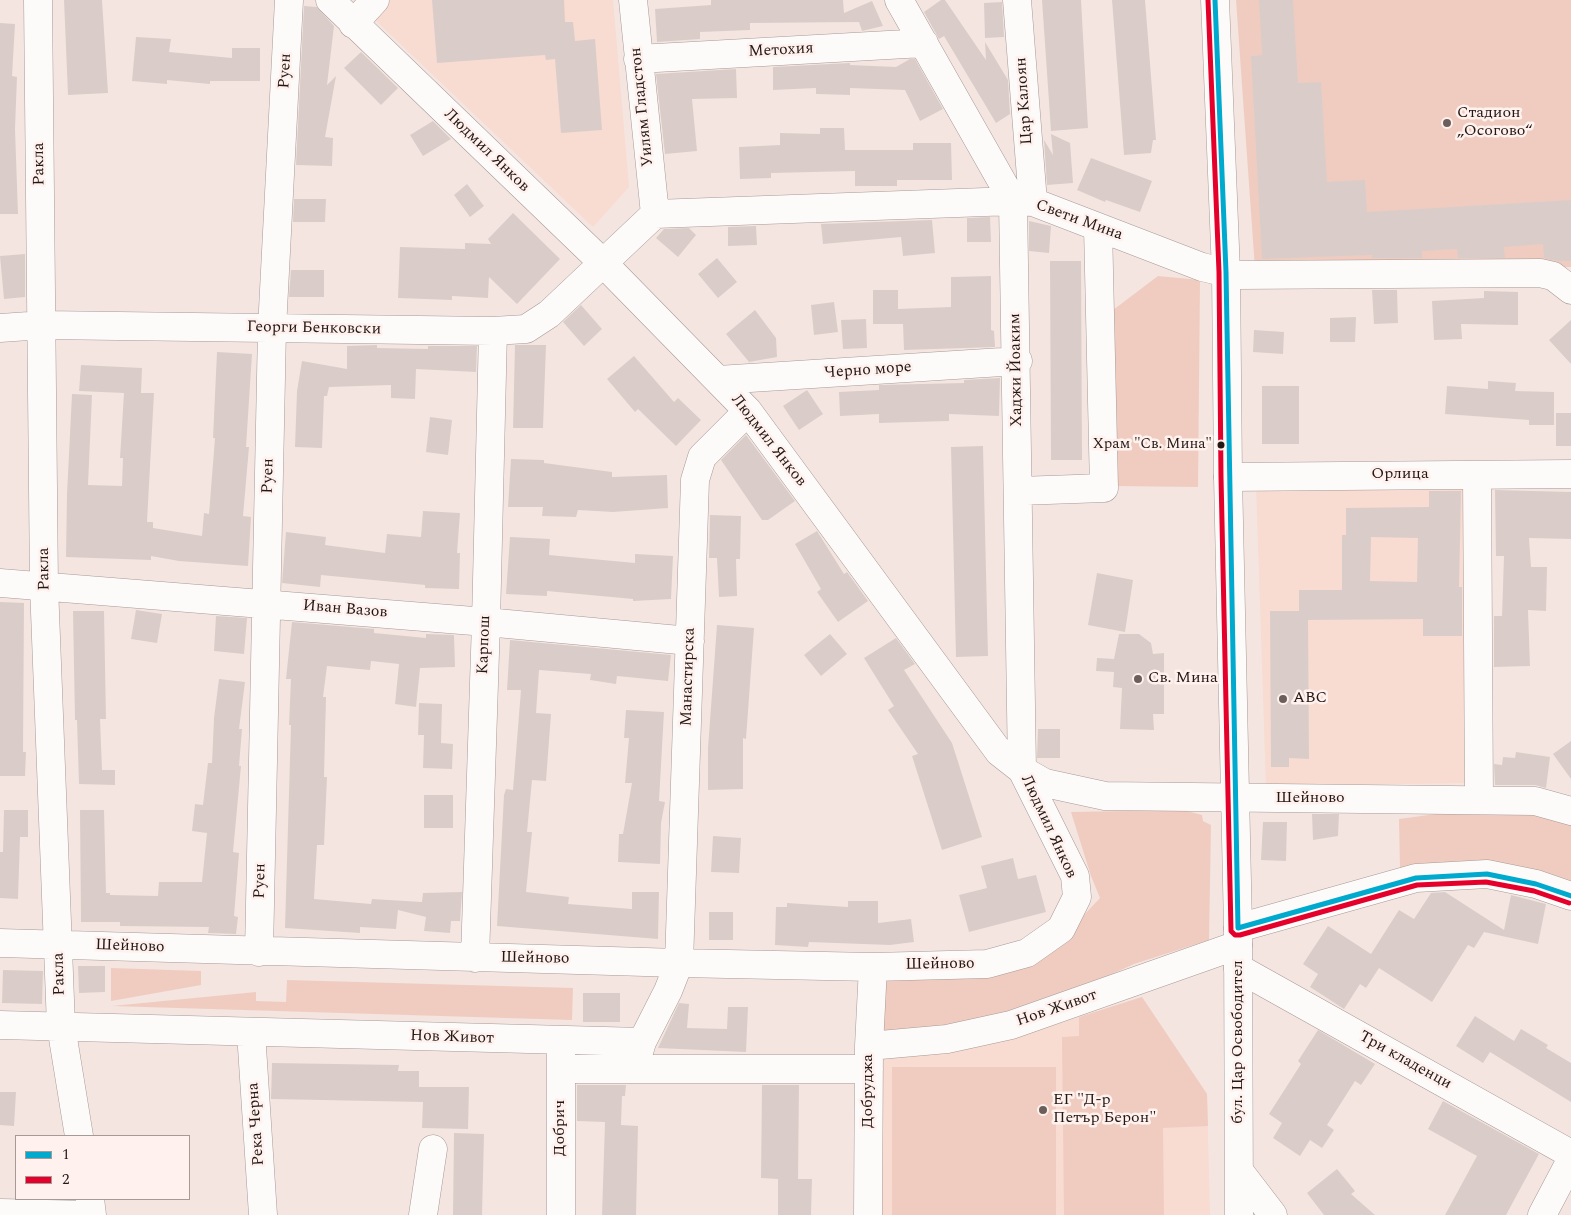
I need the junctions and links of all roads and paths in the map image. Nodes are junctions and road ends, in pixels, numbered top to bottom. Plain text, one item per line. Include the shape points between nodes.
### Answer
1 (38, 0) edge
2 (290, 0) edge
3 (330, 0) edge
4 (375, 0) edge
5 (633, 0) edge
6 (899, 0) edge
7 (1018, 0) edge
8 (1215, 0) edge
9 (353, 24) junction
10 (924, 44) junction
11 (638, 59) junction
12 (1023, 202) junction
13 (655, 214) junction
14 (1098, 227) junction
15 (603, 263) junction
16 (1231, 274) junction
17 (1571, 290) edge
18 (43, 326) junction
19 (0, 328) edge
20 (272, 329) junction
21 (492, 331) junction
22 (1018, 361) junction
23 (718, 380) junction
24 (748, 411) junction
25 (1571, 474) edge
26 (1477, 475) junction
27 (1228, 476) junction
28 (1019, 491) junction
29 (0, 583) edge
30 (44, 586) junction
31 (266, 604) junction
32 (486, 622) junction
33 (690, 641) junction
34 (1022, 770) junction
35 (1235, 798) junction
36 (1479, 800) junction
37 (1569, 808) edge
38 (1571, 896) edge
39 (1061, 929) joint
40 (0, 944) edge
41 (59, 945) junction
42 (1238, 947) junction
43 (259, 952) junction
44 (475, 958) junction
45 (679, 963) junction
46 (873, 967) junction
47 (0, 1024) edge
48 (61, 1026) junction
49 (251, 1032) junction
50 (561, 1041) junction
51 (642, 1042) junction
52 (869, 1057) junction
53 (561, 1069) junction
54 (634, 1069) junction
55 (79, 1135) edge
56 (432, 1149) dead end
57 (1571, 1154) edge
58 (1571, 1160) edge
59 (1240, 1172) junction
60 (90, 1200) edge
61 (0, 1212) edge
62 (92, 1215) edge
63 (262, 1215) edge
64 (423, 1215) edge
65 (561, 1215) edge
66 (868, 1215) edge
67 (1239, 1215) edge
68 (1273, 1215) edge
69 (1542, 1215) edge

1 - 18 street, Ракла
2 - 20 street, Руен
3 - 9 street, Людмил Янков
4 - 9 street
5 - 11 street, Уилям Гладстон
6 - 10 street, Хаджи Йоаким
7 - 12 street, Цар Калоян
8 - 16 street, бул. Цар Освободител
9 - 15 street, Людмил Янков
10 - 11 street, Метохия
10 - 12 street, Хаджи Йоаким
11 - 13 street, Уилям Гладстон
12 - 13 street, Свети Мина
12 - 14 street, Свети Мина
12 - 22 street, Хаджи Йоаким
13 - 15 street
14 - 16 street, Свети Мина via 1202,267
14 - 28 street via 1104,488
15 - 21 street, Георги Бенковски via 549,314 526,329
15 - 23 street, Людмил Янков
16 - 17 street, Свети Мина via 1540,273 1553,276
16 - 27 street, бул. Цар Освободител
18 - 19 street, Георги Бенковски
18 - 20 street, Георги Бенковски
18 - 30 street, Ракла
20 - 21 street, Георги Бенковски
20 - 31 street, Руен
21 - 32 street, Карпош
22 - 23 street, Черно море
22 - 28 street, Хаджи Йоаким
23 - 24 street, Людмил Янков
24 - 33 street, Манастирска via 702,458 695,480
24 - 34 street, Людмил Янков via 999,752
25 - 26 street, Орлица
26 - 27 street, Орлица
26 - 36 street
27 - 35 street, бул. Цар Освободител
28 - 34 street, Хаджи Йоаким
29 - 30 street, Иван Вазов
30 - 31 street, Иван Вазов
30 - 41 street, Ракла
31 - 32 street, Иван Вазов
31 - 43 street, Руен
32 - 33 street, Иван Вазов
32 - 44 street, Карпош
33 - 45 street, Манастирска
34 - 35 street, Шейново via 1046,783 1105,796
34 - 39 street, Людмил Янков via 1075,876 1076,897
35 - 36 street, Шейново
35 - 42 street, бул. Цар Освободител
36 - 37 street, Шейново via 1535,801
38 - 42 street, Нов Живот via 1536,884 1487,874 1416,878
39 - 46 street, Шейново via 1026,953 987,964
40 - 41 street, Шейново
41 - 43 street, Шейново
41 - 48 street, Ракла
42 - 52 street, Нов Живот via 1010,1025
42 - 57 street, Три кладенци
42 - 59 street, бул. Цар Освободител
43 - 44 street, Шейново
44 - 45 street, Шейново
45 - 46 street, Шейново
45 - 51 street, Манастирска
46 - 52 street, Добруджа
47 - 48 street, Нов Живот
48 - 49 street, Нов Живот
48 - 55 street, Ракла
49 - 50 street, Нов Живот
49 - 63 street, Река Черна
50 - 51 street, Нов Живот
50 - 53 street, Добрич
51 - 54 street
52 - 54 street, Нов Живот
52 - 66 street, Добруджа
53 - 54 street, Нов Живот
53 - 65 street, Добрич
56 - 64 street
58 - 69 street
59 - 67 street, бул. Цар Освободител
59 - 68 street
60 - 62 street
61 - 62 street

